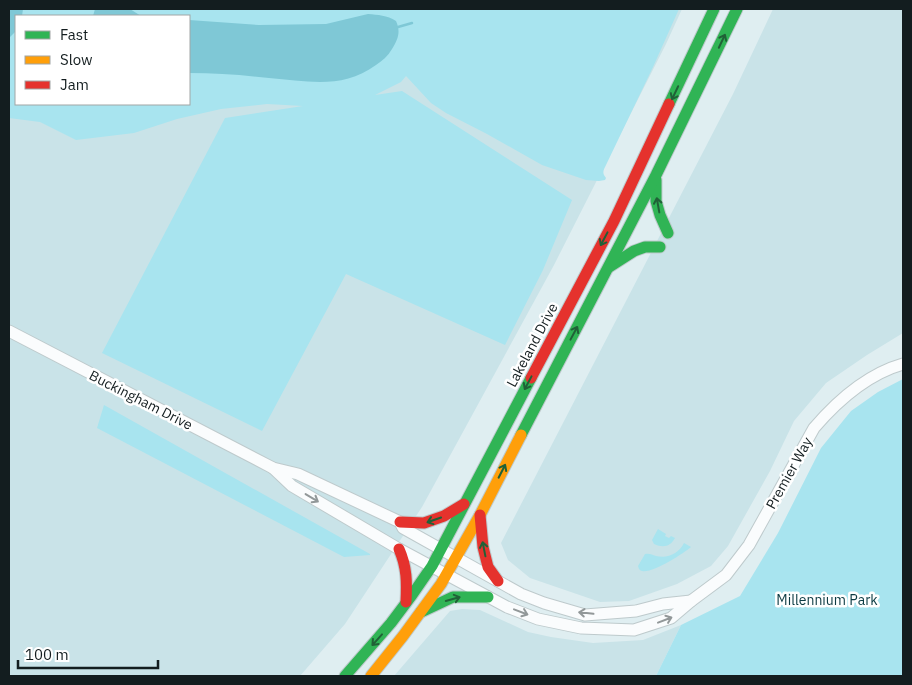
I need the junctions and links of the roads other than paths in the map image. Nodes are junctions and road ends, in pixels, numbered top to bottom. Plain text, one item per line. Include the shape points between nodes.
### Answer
1 (712, 9) edge
2 (736, 12) edge
3 (656, 175) junction
4 (668, 233) dead end
5 (660, 247) dead end
6 (608, 268) junction
7 (9, 331) edge
8 (903, 364) edge
9 (273, 468) junction
10 (464, 504) junction
11 (480, 514) junction
12 (400, 522) junction
13 (399, 549) junction
14 (442, 549) junction
15 (456, 557) junction
16 (432, 567) junction
17 (446, 575) junction
18 (498, 580) junction
19 (488, 597) junction
20 (691, 601) junction
21 (406, 602) junction
22 (420, 612) junction
23 (345, 676) edge
24 (371, 676) edge

1 -> 10 main road, Lakeland Drive via 610,230
3 -> 2 main road
4 -> 3 main road via 656,201
3 - 6 main road
5 - 6 main road via 634,251
11 -> 6 main road
7 - 9 street, Buckingham Drive
8 - 20 street, Premier Way via 877,374 827,413 814,428 749,545 726,575
9 - 12 street, Buckingham Drive via 298,474
9 -> 13 street, Buckingham Drive via 292,486
10 -> 12 main road via 424,523
10 - 14 main road, Lakeland Drive
11 - 15 main road
18 -> 11 main road via 486,560
12 - 14 street, Buckingham Drive via 403,528
13 - 16 street, Buckingham Drive
13 - 21 main road via 408,578
14 - 15 street
14 - 16 main road, Lakeland Drive
15 - 17 main road
15 - 18 street
16 - 17 street, Premier Way
16 - 21 main road, Lakeland Drive
17 - 19 street, Premier Way
17 - 22 main road
20 -> 18 street via 636,611 585,615 521,594
19 -> 20 street, Premier Way via 538,619 582,628 634,630 671,618
22 -> 19 main road via 453,597
21 -> 23 main road, Lakeland Drive via 383,635
22 - 24 main road

